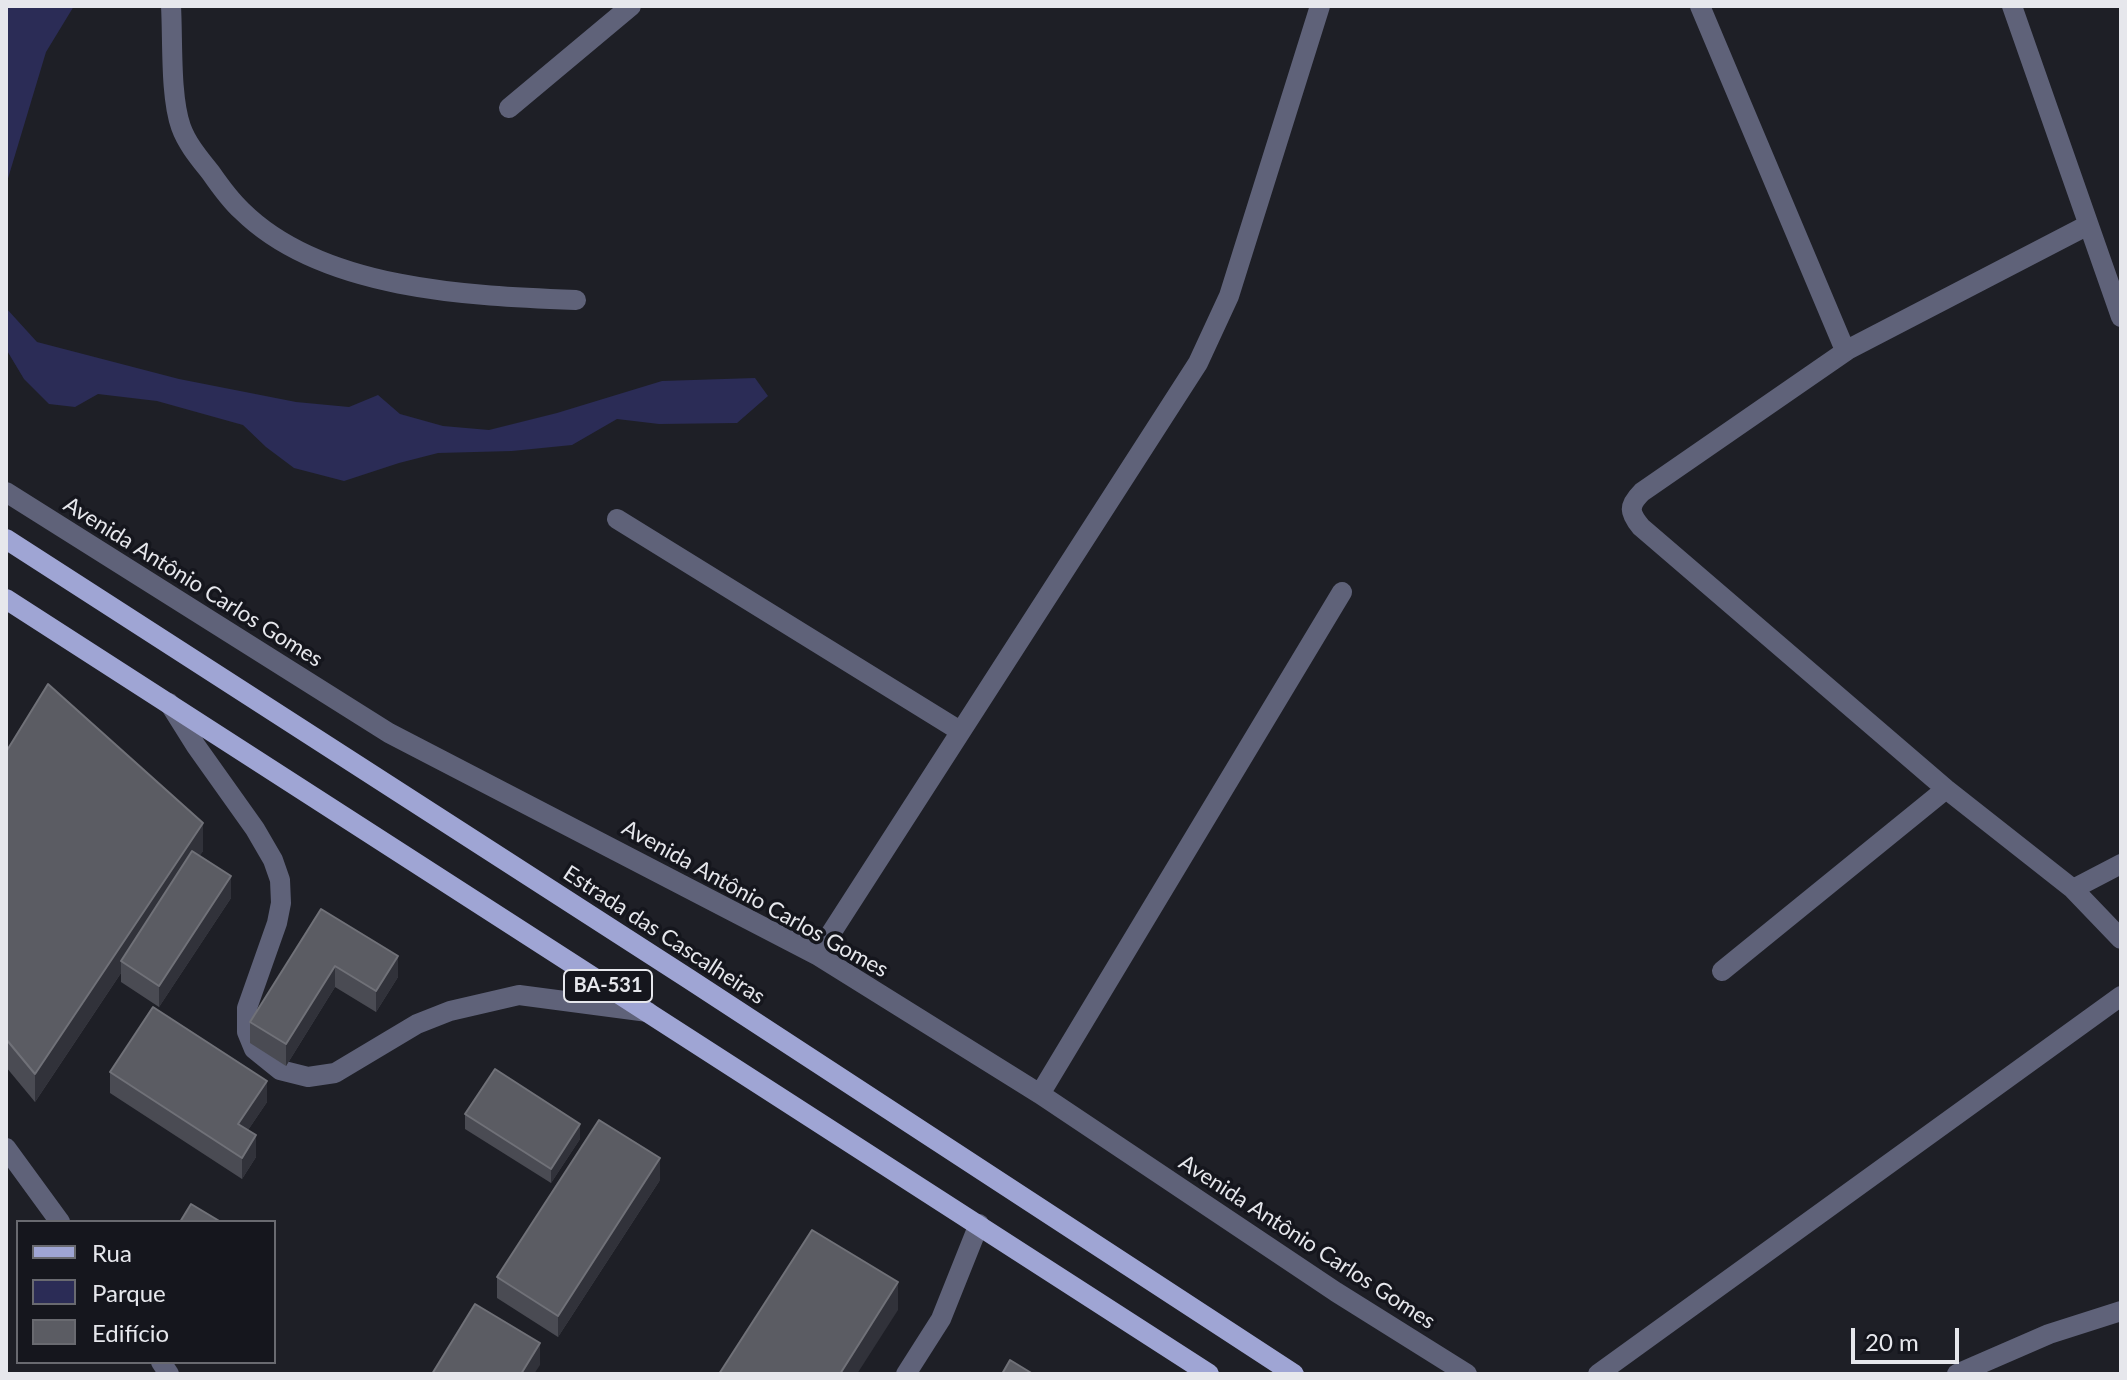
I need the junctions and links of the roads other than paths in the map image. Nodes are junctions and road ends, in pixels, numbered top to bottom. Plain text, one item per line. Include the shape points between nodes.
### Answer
1 (171, 6) edge
2 (631, 6) edge
3 (1320, 6) edge
4 (1700, 6) edge
5 (2012, 6) edge
6 (509, 108) dead end
7 (2088, 225) junction
8 (576, 300) dead end
9 (2121, 317) edge
10 (1849, 349) junction
11 (6, 492) edge
12 (617, 519) dead end
13 (6, 539) edge
14 (1342, 592) dead end
15 (6, 599) edge
16 (169, 703) junction
17 (960, 731) junction
18 (1946, 789) junction
19 (2121, 864) edge
20 (2073, 889) junction
21 (2121, 939) edge
22 (817, 955) junction
23 (1722, 971) dead end
24 (2121, 996) edge
25 (650, 1013) junction
26 (1040, 1094) junction
27 (6, 1148) edge
28 (59, 1220) edge
29 (979, 1224) junction
30 (2121, 1311) edge
31 (906, 1374) edge
32 (1209, 1374) edge
33 (1294, 1374) edge
34 (1467, 1374) edge
35 (1598, 1374) edge
36 (1957, 1374) edge

1 - 8 street via 182,127 221,187 270,233 303,253 393,282 494,297
2 - 6 street
3 - 17 street via 1229,296 1210,340
4 - 10 street via 1842,343
5 - 7 street
7 - 9 street
7 - 10 street
10 - 18 street via 1642,492 1631,510 1641,527
11 - 22 street, Avenida Antônio Carlos Gomes via 389,733
12 - 17 street
13 - 33 main road, Estrada das Cascalheiras / BA-531
14 - 26 street
15 - 16 main road, BA-531
16 - 25 main road, BA-531
16 - 25 street via 255,829 280,880 277,923 247,1008 247,1032 254,1049 280,1070 308,1077 335,1073 417,1024 519,995
17 - 22 street
18 - 20 street
18 - 23 street
19 - 20 street
20 - 21 street
22 - 26 street, Avenida Antônio Carlos Gomes
24 - 35 street
25 - 29 main road, BA-531
26 - 34 street, Avenida Antônio Carlos Gomes
27 - 28 street
29 - 31 street via 941,1319
29 - 32 main road, BA-531
30 - 36 street via 2049,1334

